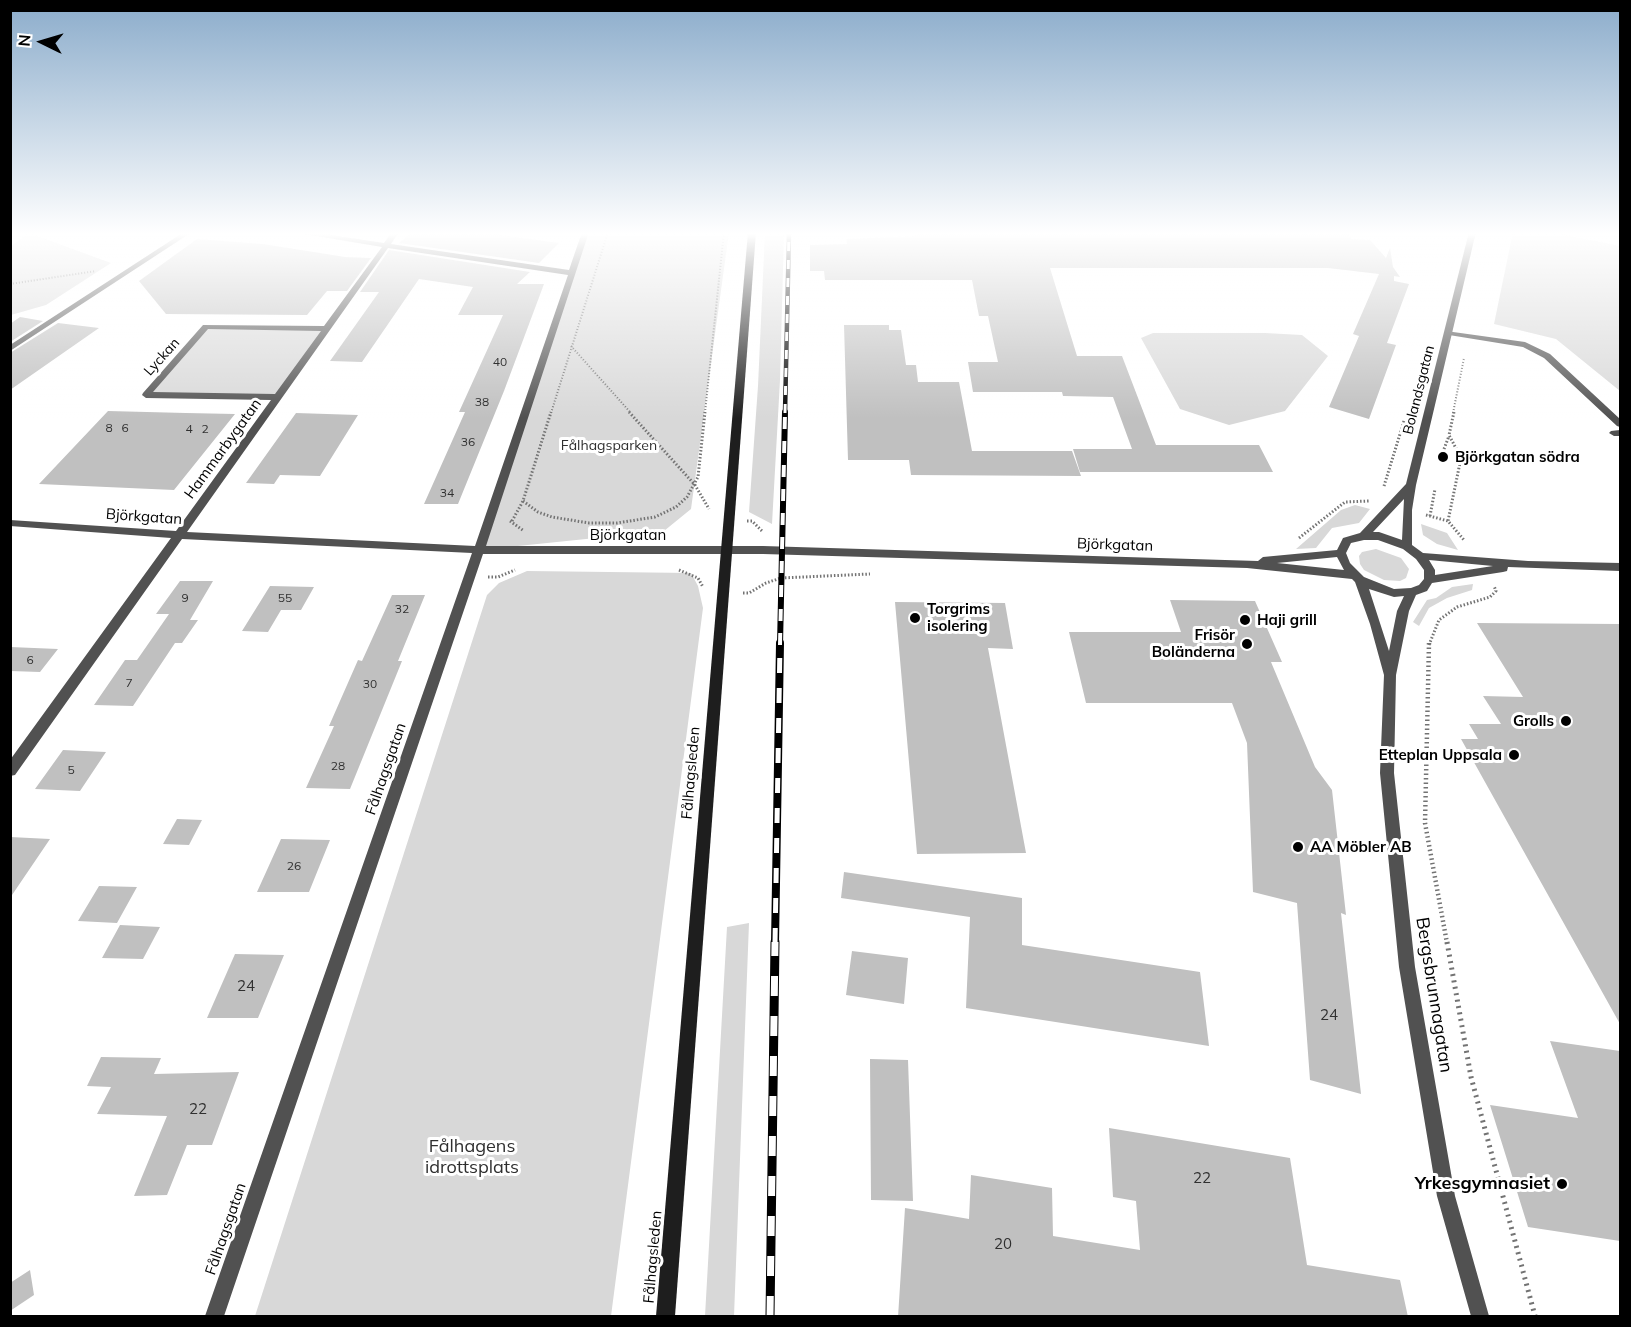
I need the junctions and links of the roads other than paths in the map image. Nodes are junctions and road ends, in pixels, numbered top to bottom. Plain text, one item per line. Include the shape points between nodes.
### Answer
1 (94, 294) edge
2 (352, 294) edge
3 (566, 294) edge
4 (747, 294) edge
5 (1458, 294) edge
6 (327, 329) junction
7 (1449, 333) junction
8 (10, 348) edge
9 (279, 397) junction
10 (1582, 400) dead end
11 (1594, 400) junction
12 (1620, 424) edge
13 (1411, 486) junction
14 (10, 523) edge
15 (179, 535) junction
16 (1364, 536) junction
17 (1407, 546) junction
18 (479, 550) junction
19 (725, 550) junction
20 (1341, 553) junction
21 (1420, 556) junction
22 (1246, 564) junction
23 (1528, 565) junction
24 (1620, 567) edge
25 (1356, 577) junction
26 (1429, 580) junction
27 (1412, 592) junction
28 (1390, 675) junction
29 (10, 771) edge
30 (213, 1317) edge
31 (665, 1317) edge
32 (1480, 1317) edge

1 - 8 street
2 - 6 street, Hammarbygatan
3 - 18 street, Fålhagsgatan
4 - 19 main road, Fålhagsleden
5 - 7 street, Bolandsgatan
6 - 9 street, Hammarbygatan
6 - 9 street, Lyckan via 206,327 146,395
7 - 11 street via 1525,345 1547,356
7 - 13 street, Bolandsgatan
9 - 15 street, Hammarbygatan
10 - 11 street
11 - 12 street
13 - 16 street, Bolandsgatan
13 - 17 street, Bolandsgatan
14 - 15 street, Björkgatan
15 - 18 street, Björkgatan
15 - 29 street, Hammarbygatan
16 - 17 street
16 - 20 street, Bolandsgatan via 1347,541
17 - 21 street
18 - 19 street, Björkgatan
18 - 30 street, Fålhagsgatan
19 - 22 street, Björkgatan
19 - 31 main road, Fålhagsleden
20 - 22 street, Björkgatan
20 - 25 street, Bergsbrunnagatan
21 - 23 street
21 - 26 street via 1430,570
22 - 25 street, Björkgatan
23 - 24 street
23 - 26 street
25 - 27 street, Björkgatan via 1386,591
25 - 28 street, Bergsbrunnagatan via 1376,624
26 - 27 street via 1423,588
27 - 28 street, Bergsbrunnagatan via 1403,612
28 - 32 street, Bergsbrunnagatan via 1387,773 1407,967 1446,1196

